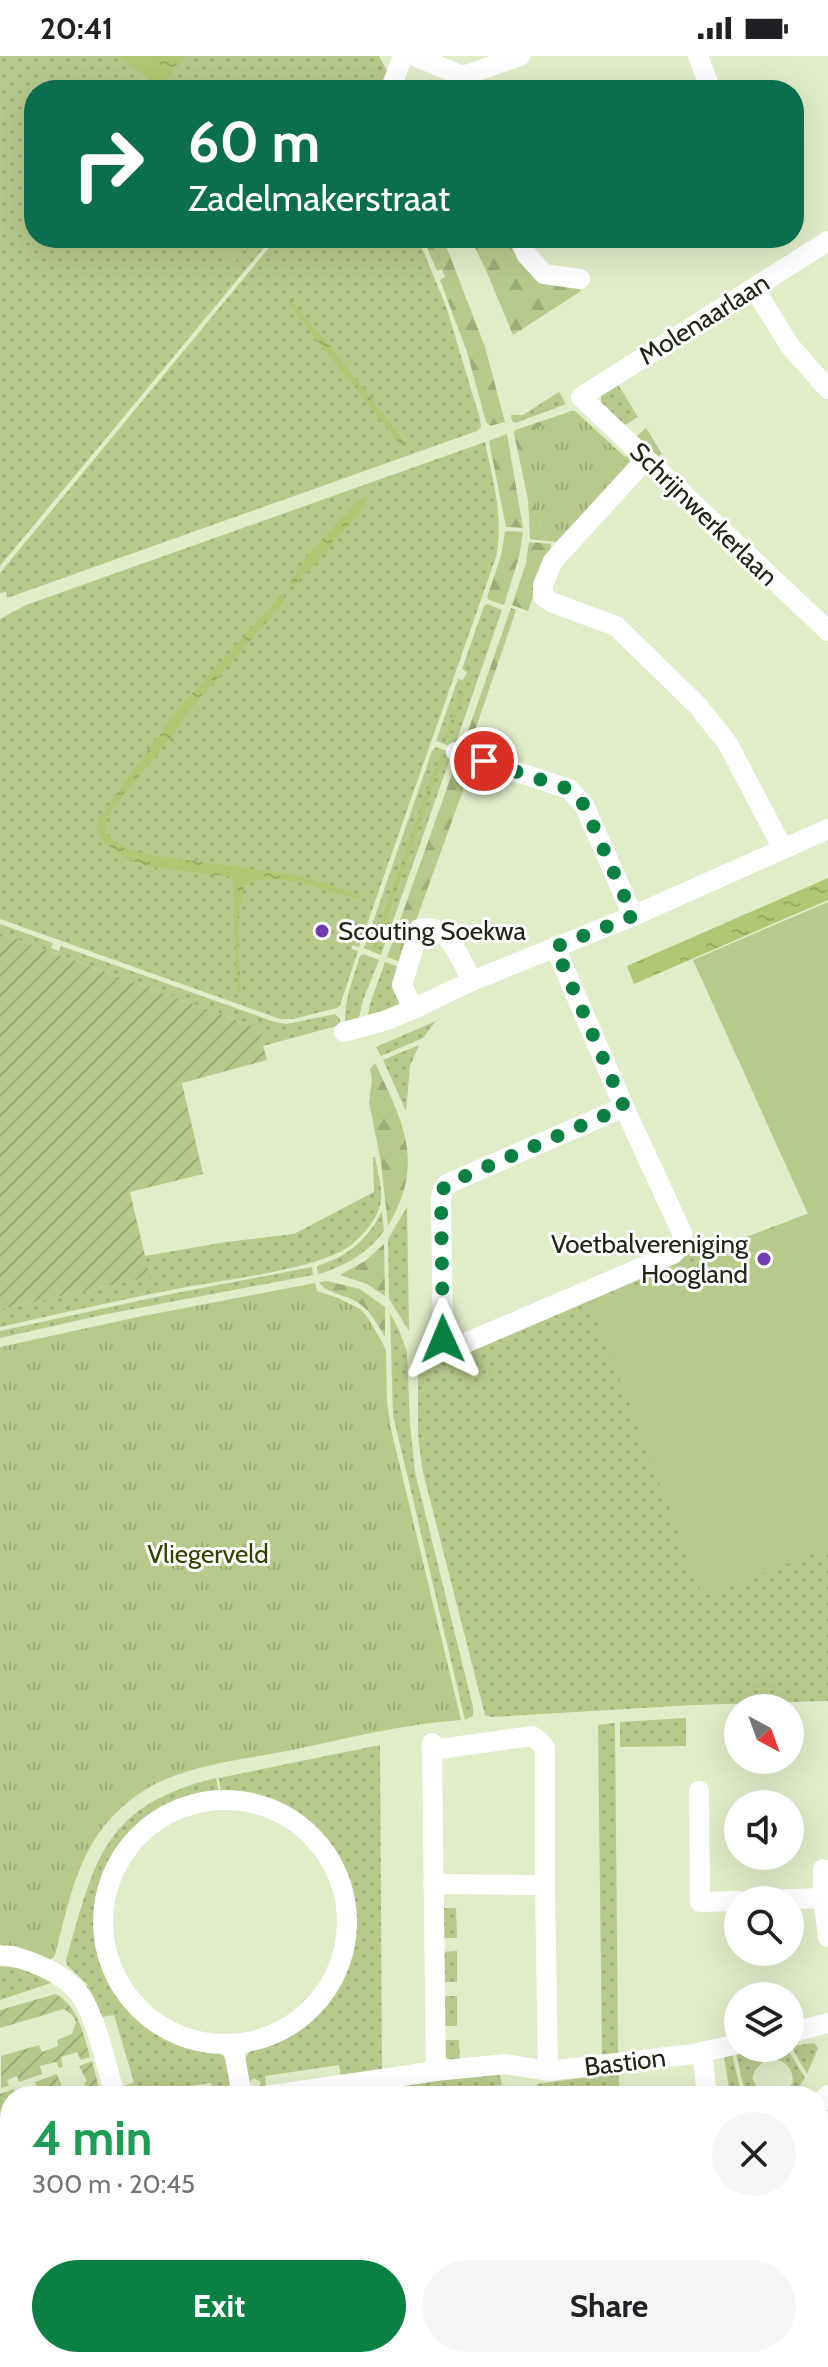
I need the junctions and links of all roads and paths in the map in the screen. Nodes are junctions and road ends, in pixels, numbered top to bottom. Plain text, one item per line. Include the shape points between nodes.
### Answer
1 (403, 56) edge
2 (414, 56) edge
3 (520, 56) edge
4 (698, 56) edge
5 (394, 80) edge
6 (459, 80) edge
7 (471, 80) edge
8 (707, 80) edge
9 (828, 241) edge
10 (524, 248) edge
11 (580, 279) dead end
12 (754, 288) junction
13 (828, 389) edge
14 (581, 397) joint
15 (646, 459) junction
16 (828, 631) edge
17 (456, 752) dead end
18 (828, 829) edge
19 (783, 849) junction
20 (633, 916) junction
21 (555, 947) junction
22 (472, 981) junction
23 (413, 1009) junction
24 (344, 1032) dead end
25 (624, 1107) junction
26 (699, 1791) dead end
27 (823, 1869) dead end
28 (433, 1884) junction
29 (545, 1885) junction
30 (823, 1898) junction
31 (804, 1899) edge
32 (724, 1901) edge
33 (828, 1937) edge
34 (0, 1956) edge
35 (828, 2023) edge
36 (804, 2029) edge
37 (233, 2046) junction
38 (724, 2048) edge
39 (702, 2053) junction
40 (436, 2071) junction
41 (548, 2071) junction
42 (112, 2086) edge
43 (240, 2086) edge
44 (364, 2086) edge
45 (706, 2086) edge

1 - 5 street
2 - 6 street
3 - 7 street
4 - 8 street
9 - 12 street, Molenaarlaan
10 - 11 street via 544,274
12 - 13 street via 790,346
12 - 14 street, Molenaarlaan
14 - 15 street, Schrijnwerkerlaan
15 - 16 street, Schrijnwerkerlaan
15 - 19 street via 553,561 543,596 616,626 698,706 728,744
17 - 20 street via 569,789 584,805
18 - 19 street
19 - 20 street
20 - 21 street
21 - 22 street
21 - 25 street
22 - 23 street
22 - 23 street via 450,939 434,928 419,929 402,985
23 - 24 street
25 - 25 street via 443,1189 446,1346 454,1348 679,1249 682,1233
26 - 32 street via 700,1902
27 - 30 street
28 - 29 street
28 - 29 street via 432,1746 532,1736 545,1748
28 - 40 street
29 - 41 street
30 - 31 street
30 - 33 street
34 - 42 street via 13,1955 70,1983 82,1997 100,2040
35 - 36 street
37 - 37 street via 287,2027 327,1990 345,1947 347,1908 329,1856 303,1827 256,1804 221,1799 170,1813 144,1830 112,1874 102,1934 112,1969 132,2004 174,2032
37 - 43 street
38 - 39 street, Bastion
39 - 41 street, Bastion
39 - 45 street, Bastion
40 - 41 street, Bastion via 506,2064
40 - 44 street, Bastion

